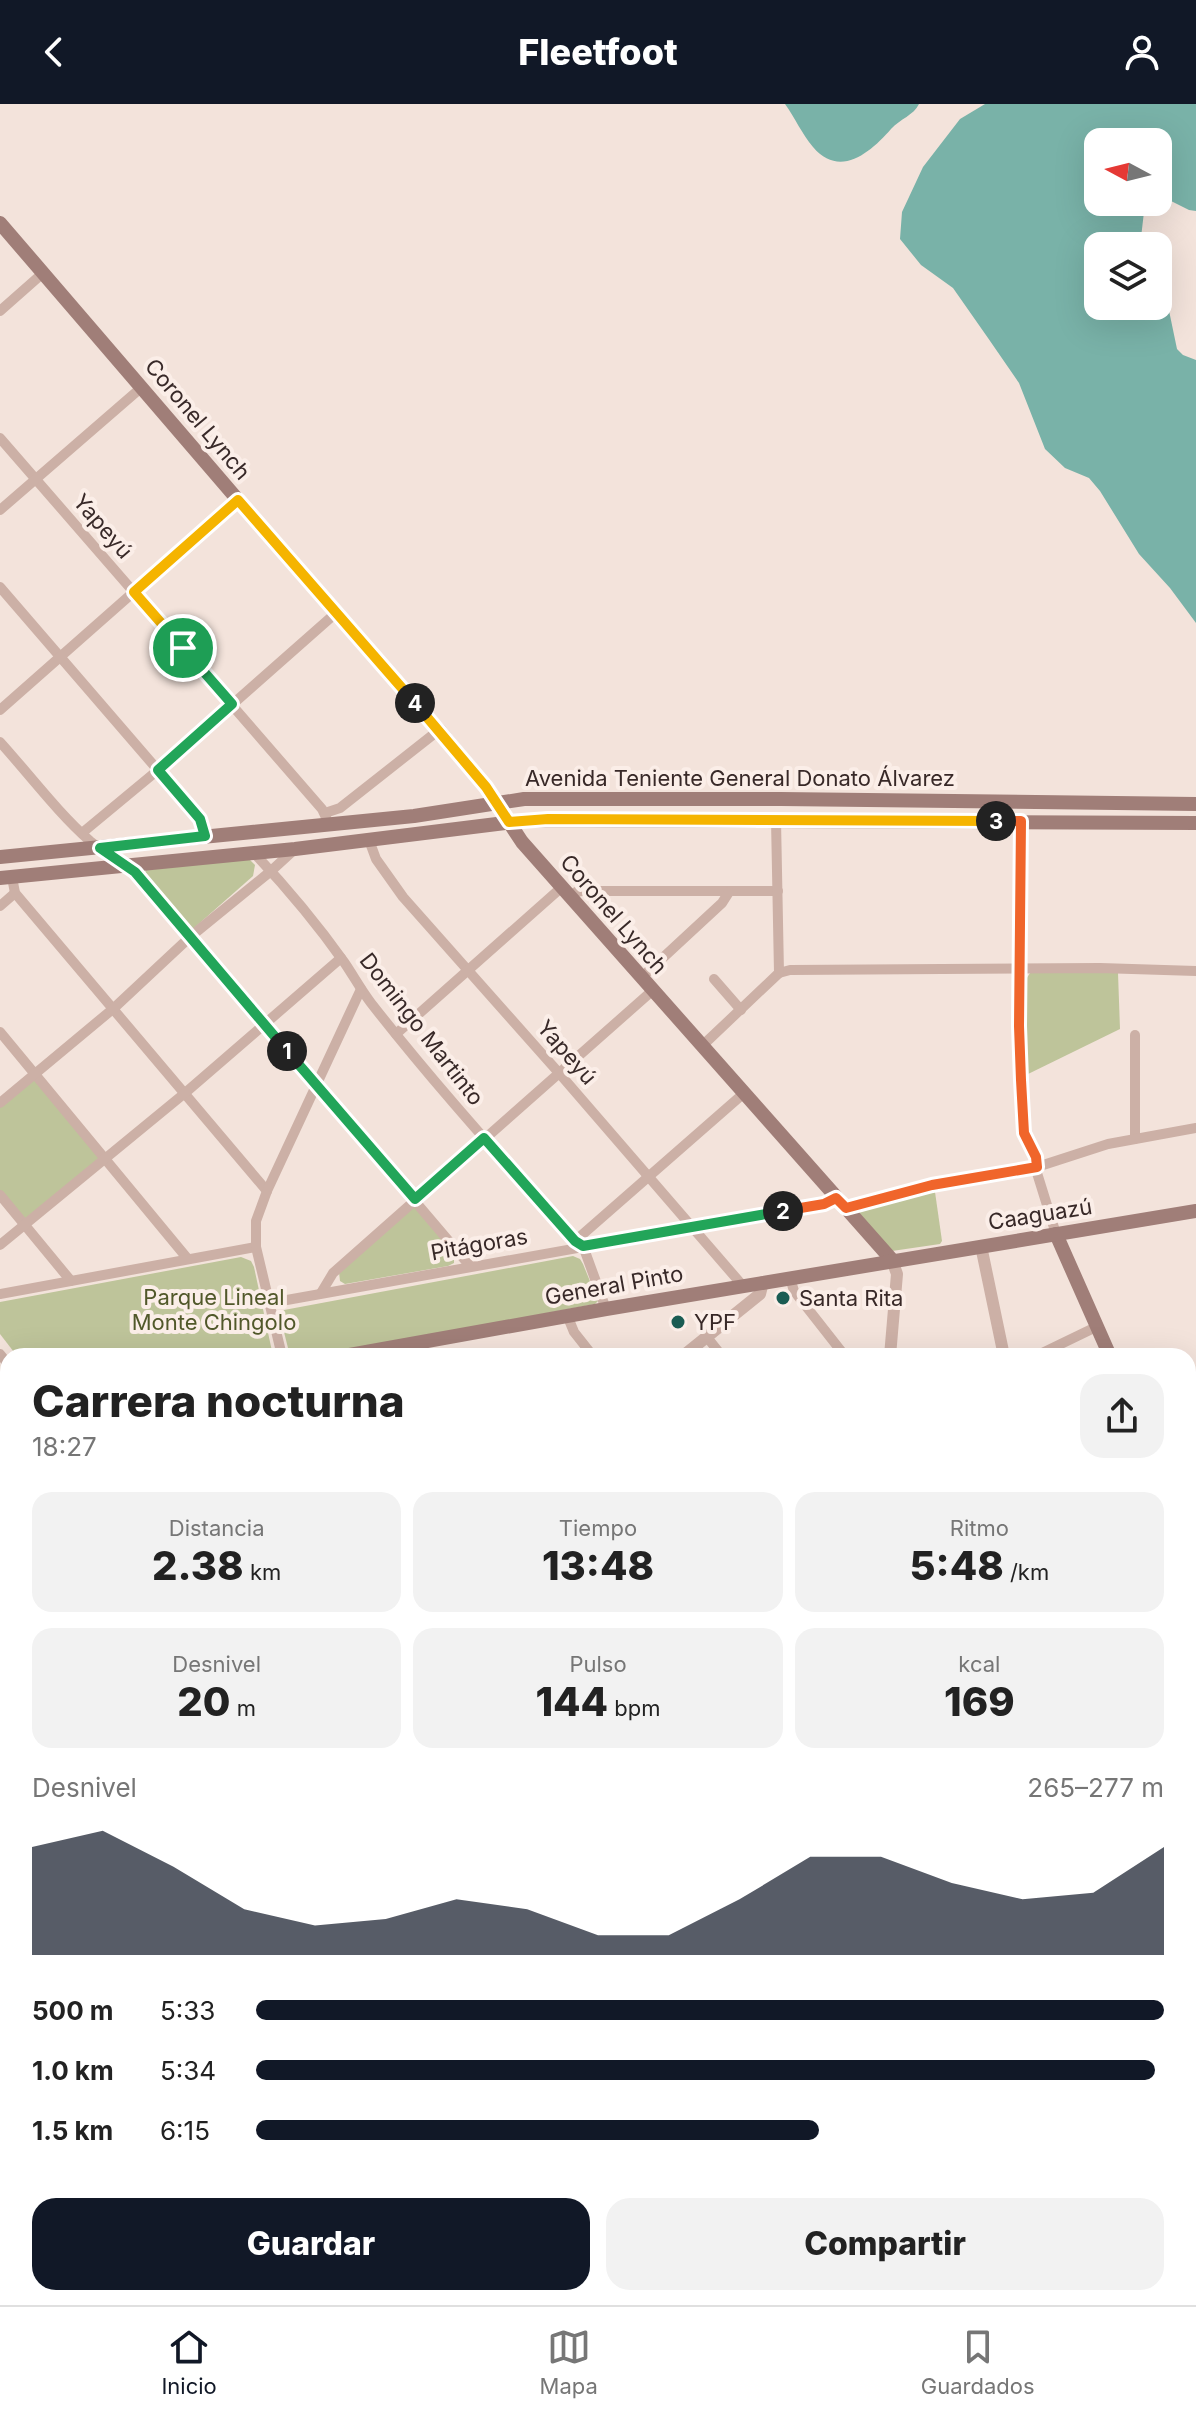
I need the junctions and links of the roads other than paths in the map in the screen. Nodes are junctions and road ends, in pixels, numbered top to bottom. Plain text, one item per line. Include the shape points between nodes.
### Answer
1 (0, 223) edge
2 (43, 273) junction
3 (0, 311) edge
4 (142, 387) junction
5 (0, 438) edge
6 (35, 479) junction
7 (238, 500) junction
8 (0, 510) edge
9 (0, 587) edge
10 (134, 592) junction
11 (337, 612) junction
12 (60, 656) junction
13 (232, 704) junction
14 (0, 710) edge
15 (439, 730) junction
16 (0, 742) edge
17 (158, 770) junction
18 (497, 804) junction
19 (1196, 804) edge
20 (334, 817) junction
21 (776, 820) junction
22 (1021, 821) junction
23 (509, 822) junction
24 (1196, 823) edge
25 (82, 833) junction
26 (205, 836) junction
27 (369, 840) junction
28 (100, 848) junction
29 (295, 849) junction
30 (254, 853) junction
31 (0, 857) edge
32 (126, 865) junction
33 (271, 871) junction
34 (6, 877) edge
35 (778, 891) junction
36 (566, 892) junction
37 (729, 892) junction
38 (15, 893) junction
39 (0, 906) edge
40 (190, 937) junction
41 (341, 958) junction
42 (1020, 968) junction
43 (467, 970) junction
44 (1196, 971) edge
45 (779, 973) junction
46 (641, 978) junction
47 (714, 979) dead end
48 (361, 989) junction
49 (652, 991) junction
50 (114, 1008) junction
51 (741, 1010) junction
52 (265, 1025) junction
53 (0, 1032) edge
54 (396, 1034) junction
55 (1135, 1035) dead end
56 (702, 1046) junction
57 (35, 1073) junction
58 (559, 1073) junction
59 (317, 1086) junction
60 (185, 1093) junction
61 (743, 1094) junction
62 (0, 1103) edge
63 (1196, 1128) edge
64 (484, 1138) junction
65 (1135, 1139) junction
66 (105, 1158) junction
67 (1037, 1167) junction
68 (648, 1176) junction
69 (267, 1191) junction
70 (0, 1195) edge
71 (415, 1199) junction
72 (841, 1203) junction
73 (1196, 1211) edge
74 (26, 1224) junction
75 (692, 1227) junction
76 (1056, 1234) junction
77 (579, 1244) junction
78 (0, 1245) edge
79 (981, 1246) junction
80 (256, 1247) junction
81 (187, 1258) junction
82 (892, 1260) junction
83 (470, 1266) junction
84 (790, 1278) junction
85 (71, 1281) junction
86 (763, 1282) junction
87 (743, 1286) junction
88 (321, 1293) junction
89 (0, 1294) edge
90 (270, 1303) junction
91 (606, 1309) junction
92 (567, 1315) junction
93 (1096, 1327) junction
94 (706, 1336) junction
95 (280, 1348) edge
96 (397, 1348) edge
97 (587, 1348) edge
98 (692, 1348) edge
99 (716, 1348) edge
100 (839, 1348) edge
101 (891, 1348) edge
102 (1002, 1348) edge
103 (1053, 1348) edge
104 (1106, 1348) edge

1 - 2 main road, Coronel Lynch
2 - 3 street
2 - 4 main road, Coronel Lynch
4 - 6 street
4 - 7 main road, Coronel Lynch
5 - 6 street, Yapeyú
6 - 8 street
6 - 10 street, Yapeyú
7 - 10 street
7 - 11 main road, Coronel Lynch
9 - 12 street
10 - 12 street
10 - 13 street, Yapeyú
11 - 13 street
11 - 15 main road, Coronel Lynch
12 - 14 street
12 - 17 street
13 - 17 street
13 - 20 street, Yapeyú
15 - 18 main road, Coronel Lynch
15 - 20 street
16 - 25 street
17 - 25 street
17 - 26 street via 200,819
18 - 19 main road, Avenida Teniente General Donato Álvarez via 545,799
18 - 20 main road, Avenida Teniente General Donato Álvarez via 414,816
18 - 23 main road, Coronel Lynch
20 - 26 main road, Avenida Teniente General Donato Álvarez
21 - 22 main road, Avenida Teniente General Donato Álvarez
21 - 23 main road, Avenida Teniente General Donato Álvarez
21 - 35 street
22 - 24 main road, Avenida Teniente General Donato Álvarez
22 - 42 street
23 - 27 main road, Avenida Teniente General Donato Álvarez
23 - 36 main road, Coronel Lynch
25 - 28 street
26 - 28 main road, Avenida Teniente General Donato Álvarez
27 - 29 main road, Avenida Teniente General Donato Álvarez
27 - 43 street, Yapeyú via 403,897
28 - 31 main road, Avenida Teniente General Donato Álvarez
28 - 32 street
29 - 30 main road, Avenida Teniente General Donato Álvarez
29 - 33 street
30 - 32 main road, Avenida Teniente General Donato Álvarez
30 - 33 street, Domingo Martinto
32 - 34 main road, Avenida Teniente General Donato Álvarez
32 - 40 street
33 - 40 street
33 - 41 street, Domingo Martinto
34 - 38 street
35 - 37 street
35 - 45 street
36 - 37 street
36 - 43 street
36 - 46 main road, Coronel Lynch
37 - 46 street
38 - 39 street
38 - 50 street
40 - 50 street
40 - 52 street
41 - 48 street, Domingo Martinto
41 - 52 street
42 - 44 street
42 - 45 street
42 - 67 street via 1024,1133
43 - 54 street
43 - 58 street, Yapeyú
45 - 51 street
46 - 49 main road, Coronel Lynch
47 - 51 street
48 - 54 street, Domingo Martinto
48 - 59 street
49 - 56 main road, Coronel Lynch
49 - 58 street
50 - 57 street
50 - 60 street
51 - 56 street
52 - 59 street
52 - 60 street
53 - 57 street
54 - 64 street, Domingo Martinto
55 - 65 street
56 - 61 main road, Coronel Lynch
57 - 62 street
57 - 66 street
58 - 64 street
58 - 68 street, Yapeyú
59 - 69 street
59 - 71 street
60 - 66 street
60 - 69 street
61 - 68 street
61 - 72 main road, Coronel Lynch
63 - 65 street, Pitágoras
64 - 71 street
64 - 77 street, Domingo Martinto
65 - 67 street, Pitágoras
66 - 74 street
66 - 81 street
67 - 72 street, Pitágoras
67 - 76 street
68 - 75 street, Yapeyú
68 - 77 street
69 - 80 street via 256,1221
70 - 74 street
71 - 83 street
71 - 88 street via 333,1273
72 - 75 street, Pitágoras
72 - 82 main road, Coronel Lynch
73 - 76 main road, Caaguazú
74 - 78 street
74 - 85 street
75 - 77 street, Pitágoras
75 - 87 street, Yapeyú
76 - 79 main road, Caaguazú
76 - 93 main road
77 - 83 street, Pitágoras
77 - 91 street, Domingo Martinto
79 - 82 main road, Caaguazú
79 - 102 street
80 - 81 street
80 - 90 street
81 - 85 street
82 - 84 main road, General Pinto
82 - 101 street via 897,1274
83 - 88 street, Pitágoras
84 - 86 main road, General Pinto
84 - 100 street via 794,1291
85 - 89 street
86 - 87 main road, General Pinto
86 - 94 street via 760,1294
87 - 91 main road, General Pinto
88 - 90 street, Pitágoras
90 - 95 street
91 - 92 main road, General Pinto
92 - 96 main road, General Pinto
92 - 97 street
93 - 103 street
93 - 104 main road
94 - 98 street
94 - 99 street

